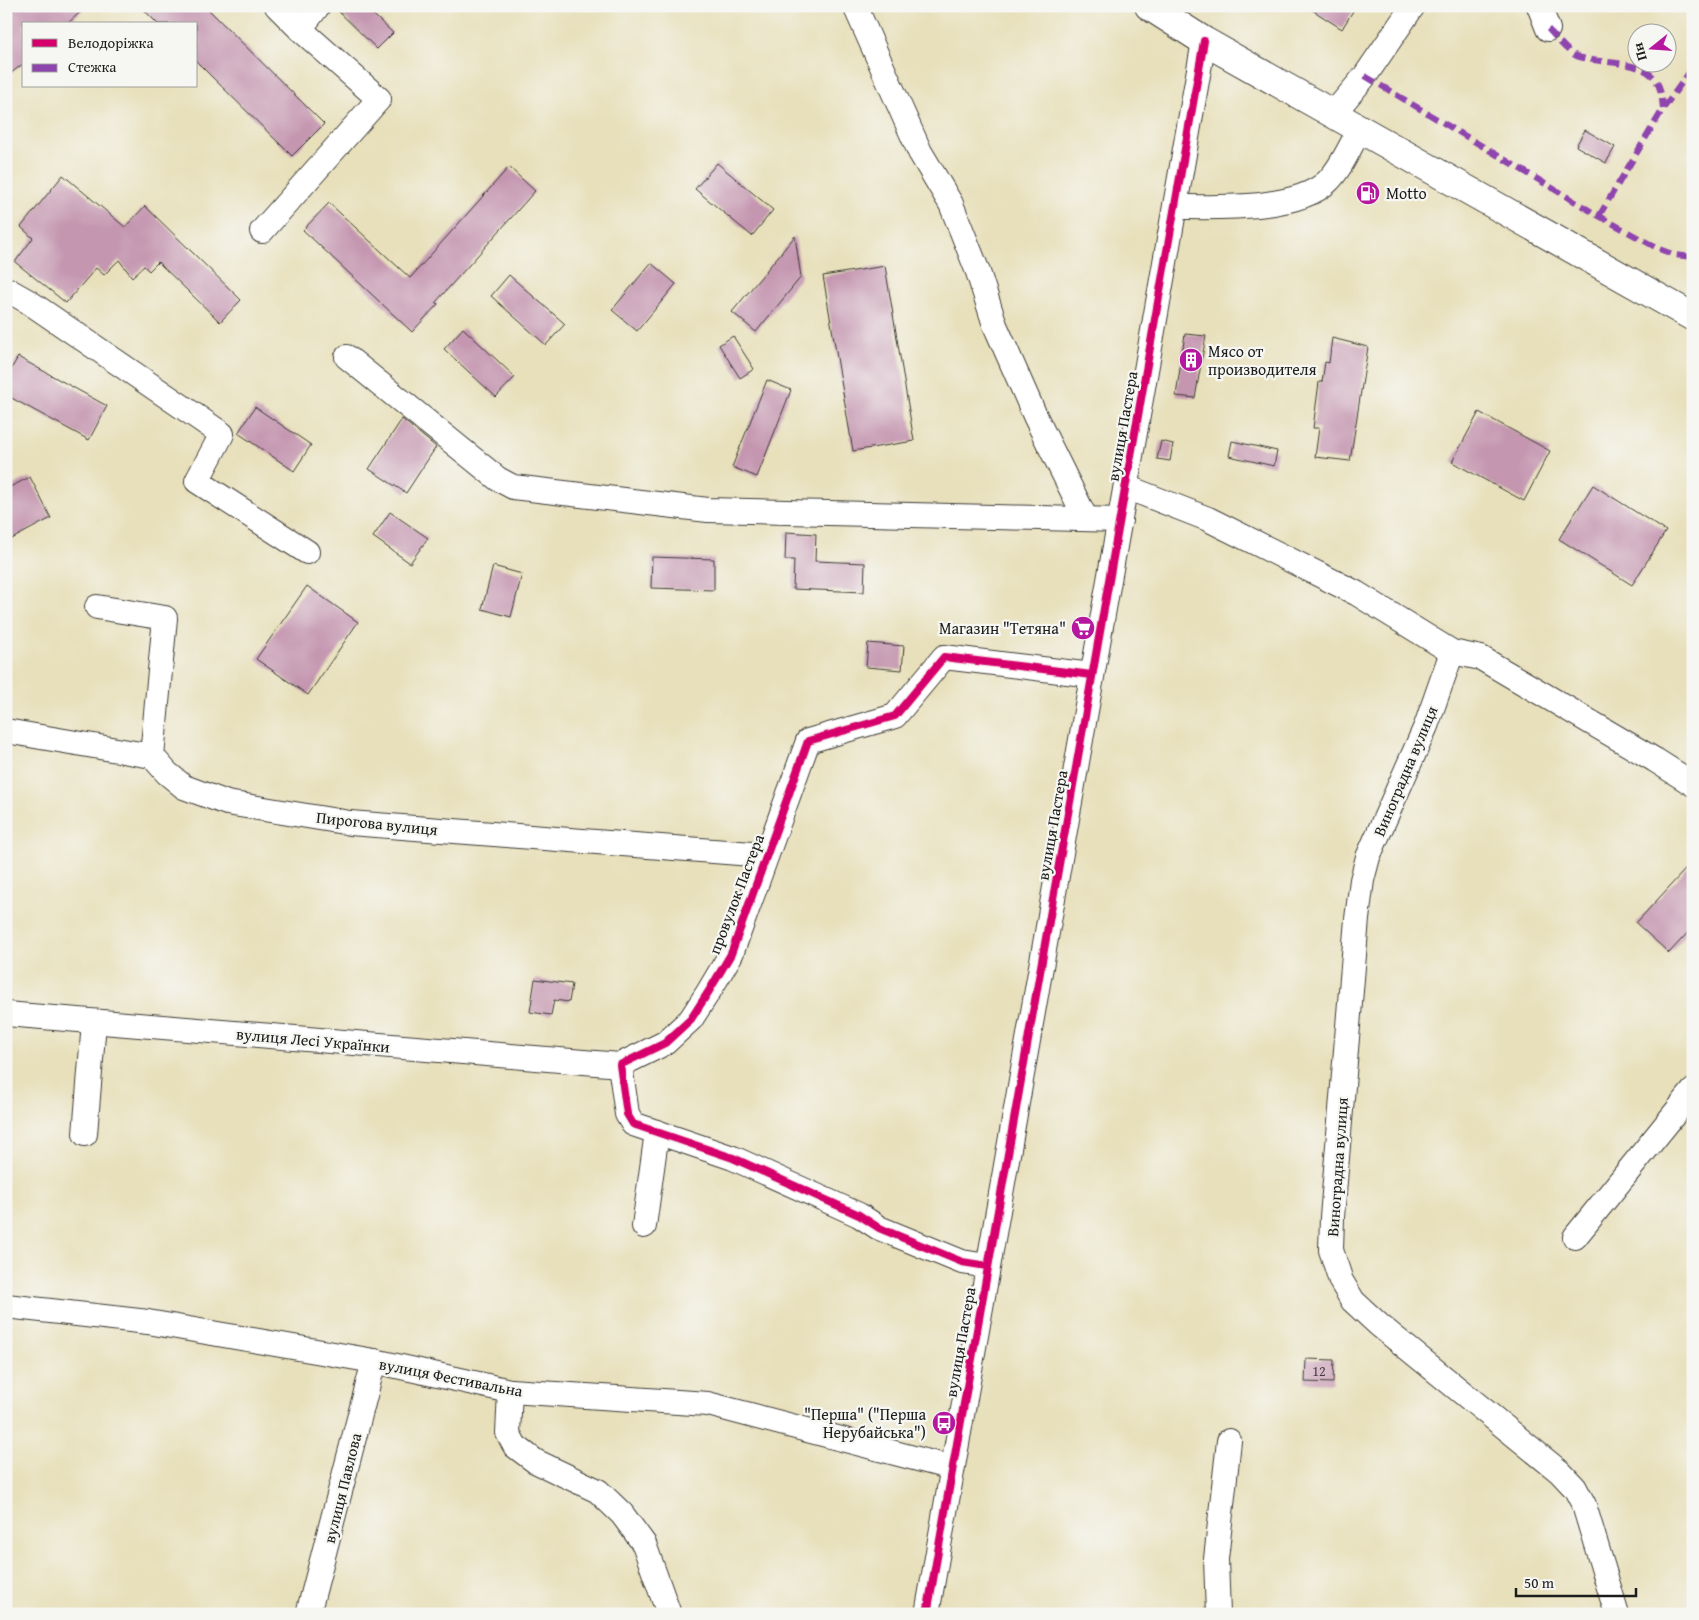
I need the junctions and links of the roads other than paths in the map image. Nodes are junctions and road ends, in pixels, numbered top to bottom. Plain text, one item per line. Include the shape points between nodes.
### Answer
1 (277, 6) edge
2 (318, 6) edge
3 (855, 6) edge
4 (1149, 6) edge
5 (1413, 6) edge
6 (1539, 6) edge
7 (300, 29) junction
8 (1548, 29) dead end
9 (1204, 41) junction
10 (1333, 114) junction
11 (1360, 129) junction
12 (1175, 207) junction
13 (262, 231) dead end
14 (6, 289) edge
15 (1693, 317) edge
16 (348, 357) dead end
17 (1126, 487) junction
18 (1086, 519) junction
19 (1120, 520) junction
20 (307, 552) dead end
21 (97, 607) dead end
22 (1452, 652) junction
23 (1092, 675) junction
24 (6, 730) edge
25 (152, 756) junction
26 (1693, 784) edge
27 (765, 855) junction
28 (6, 1014) edge
29 (94, 1022) junction
30 (620, 1065) junction
31 (1693, 1091) edge
32 (657, 1132) junction
33 (85, 1134) dead end
34 (644, 1226) dead end
35 (1575, 1236) dead end
36 (987, 1266) junction
37 (6, 1306) edge
38 (374, 1361) junction
39 (510, 1391) junction
40 (1229, 1441) dead end
41 (952, 1468) junction
42 (308, 1614) edge
43 (669, 1614) edge
44 (927, 1614) edge
45 (1218, 1614) edge
46 (1617, 1614) edge

1 - 7 street
2 - 7 street
3 - 18 street via 920,152 950,204 978,272 995,326
4 - 9 highway
5 - 10 street via 1365,76
6 - 8 street
7 - 13 street via 379,99
9 - 10 highway
9 - 12 street, вулиця Пастера
10 - 11 highway
11 - 12 street via 1340,165 1328,180 1311,192 1251,207
11 - 15 highway
12 - 17 street, вулиця Пастера
14 - 20 street via 222,434 197,481
16 - 18 street via 498,479 513,487 708,510
17 - 19 street, вулиця Пастера
17 - 22 street via 1208,519 1347,588
18 - 19 street
19 - 23 street, вулиця Пастера
21 - 25 street via 166,618
22 - 26 street via 1481,658
22 - 46 street, Виноградна вулиця via 1426,726 1368,857 1362,880 1331,1250 1341,1281 1353,1301 1560,1472 1575,1488 1584,1505
23 - 27 street, провулок Пастера via 944,657 895,716 808,741
23 - 36 street, вулиця Пастера
24 - 25 street
25 - 27 street, Пирогова вулиця via 184,787 227,802 350,823
27 - 30 street, провулок Пастера via 731,954 691,1020 665,1043
28 - 29 street, вулиця Лесі Українки
29 - 30 street, вулиця Лесі Українки
29 - 33 street
30 - 32 street via 627,1114 633,1124
31 - 35 street
32 - 34 street
32 - 36 street via 733,1158 860,1215 879,1228 962,1262
36 - 41 street, вулиця Пастера
37 - 38 street, вулиця Фестивальна via 148,1322
38 - 39 street, вулиця Фестивальна
38 - 42 street, вулиця Павлова
39 - 41 street, вулиця Фестивальна via 708,1404
39 - 43 street via 508,1433 515,1446 535,1461 598,1491 622,1514 644,1544
40 - 45 street via 1216,1559
41 - 44 street, вулиця Пастера

